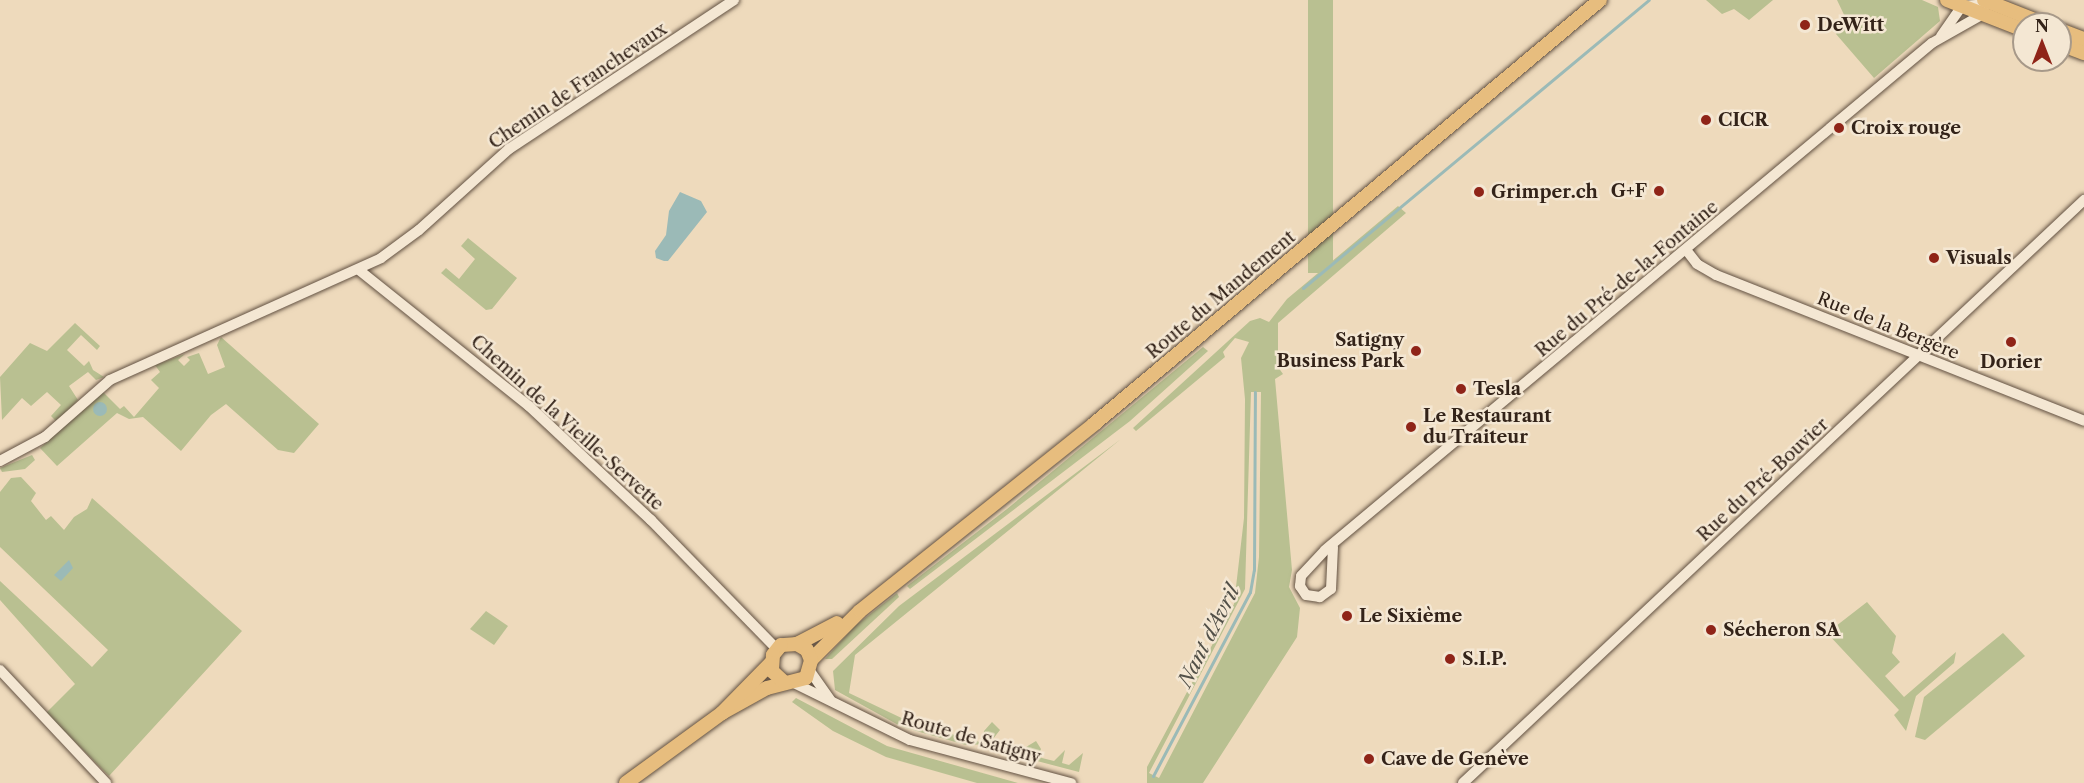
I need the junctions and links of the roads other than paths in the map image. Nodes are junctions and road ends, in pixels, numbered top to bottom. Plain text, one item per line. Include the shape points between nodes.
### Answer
1 (734, 0) edge
2 (1600, 0) edge
3 (1947, 0) edge
4 (1962, 6) junction
5 (1987, 6) edge
6 (2012, 14) edge
7 (2012, 22) edge
8 (1941, 36) junction
9 (2084, 200) edge
10 (1687, 251) junction
11 (359, 270) junction
12 (1920, 356) junction
13 (2084, 421) edge
14 (0, 461) edge
15 (1333, 547) junction
16 (860, 611) junction
17 (797, 644) junction
18 (777, 649) junction
19 (771, 663) junction
20 (811, 665) junction
21 (0, 670) edge
22 (789, 683) junction
23 (833, 702) junction
24 (722, 713) junction
25 (106, 783) edge
26 (626, 783) edge
27 (1071, 783) edge
28 (1463, 783) edge

1 - 11 street, Chemin de Franchevaux via 509,149 419,230
2 - 16 main road, Route du Mandement via 1094,424
3 - 4 main road
4 - 5 main road
4 - 8 street, Rue du Pré-de-la-Fontaine
5 - 6 main road
5 - 7 main road
5 - 8 street, Rue du Pré-de-la-Fontaine
8 - 10 street, Rue du Pré-de-la-Fontaine
9 - 12 street, Rue du Pré-Bouvier
10 - 12 street, Rue de la Bergère via 1697,264 1716,275
10 - 15 street, Rue du Pré-de-la-Fontaine
11 - 14 street via 110,380 45,437
11 - 18 street, Chemin de la Vieille-Servette via 537,414 658,526
12 - 13 street, Rue de la Bergère
12 - 28 street, Rue du Pré-Bouvier
15 - 15 street, Rue du Pré-de-la-Fontaine via 1304,571 1300,586 1306,595 1320,597 1331,589
16 - 17 main road, Route du Mandement
16 - 20 main road, Route du Mandement
17 - 18 main road
17 - 20 main road via 807,650
18 - 19 main road
19 - 22 main road via 774,675
19 - 24 main road
20 - 22 main road
20 - 23 street, Route de Satigny
21 - 25 street
22 - 23 street, Route de Satigny
22 - 24 main road
23 - 27 street, Route de Satigny via 910,740
24 - 26 main road

